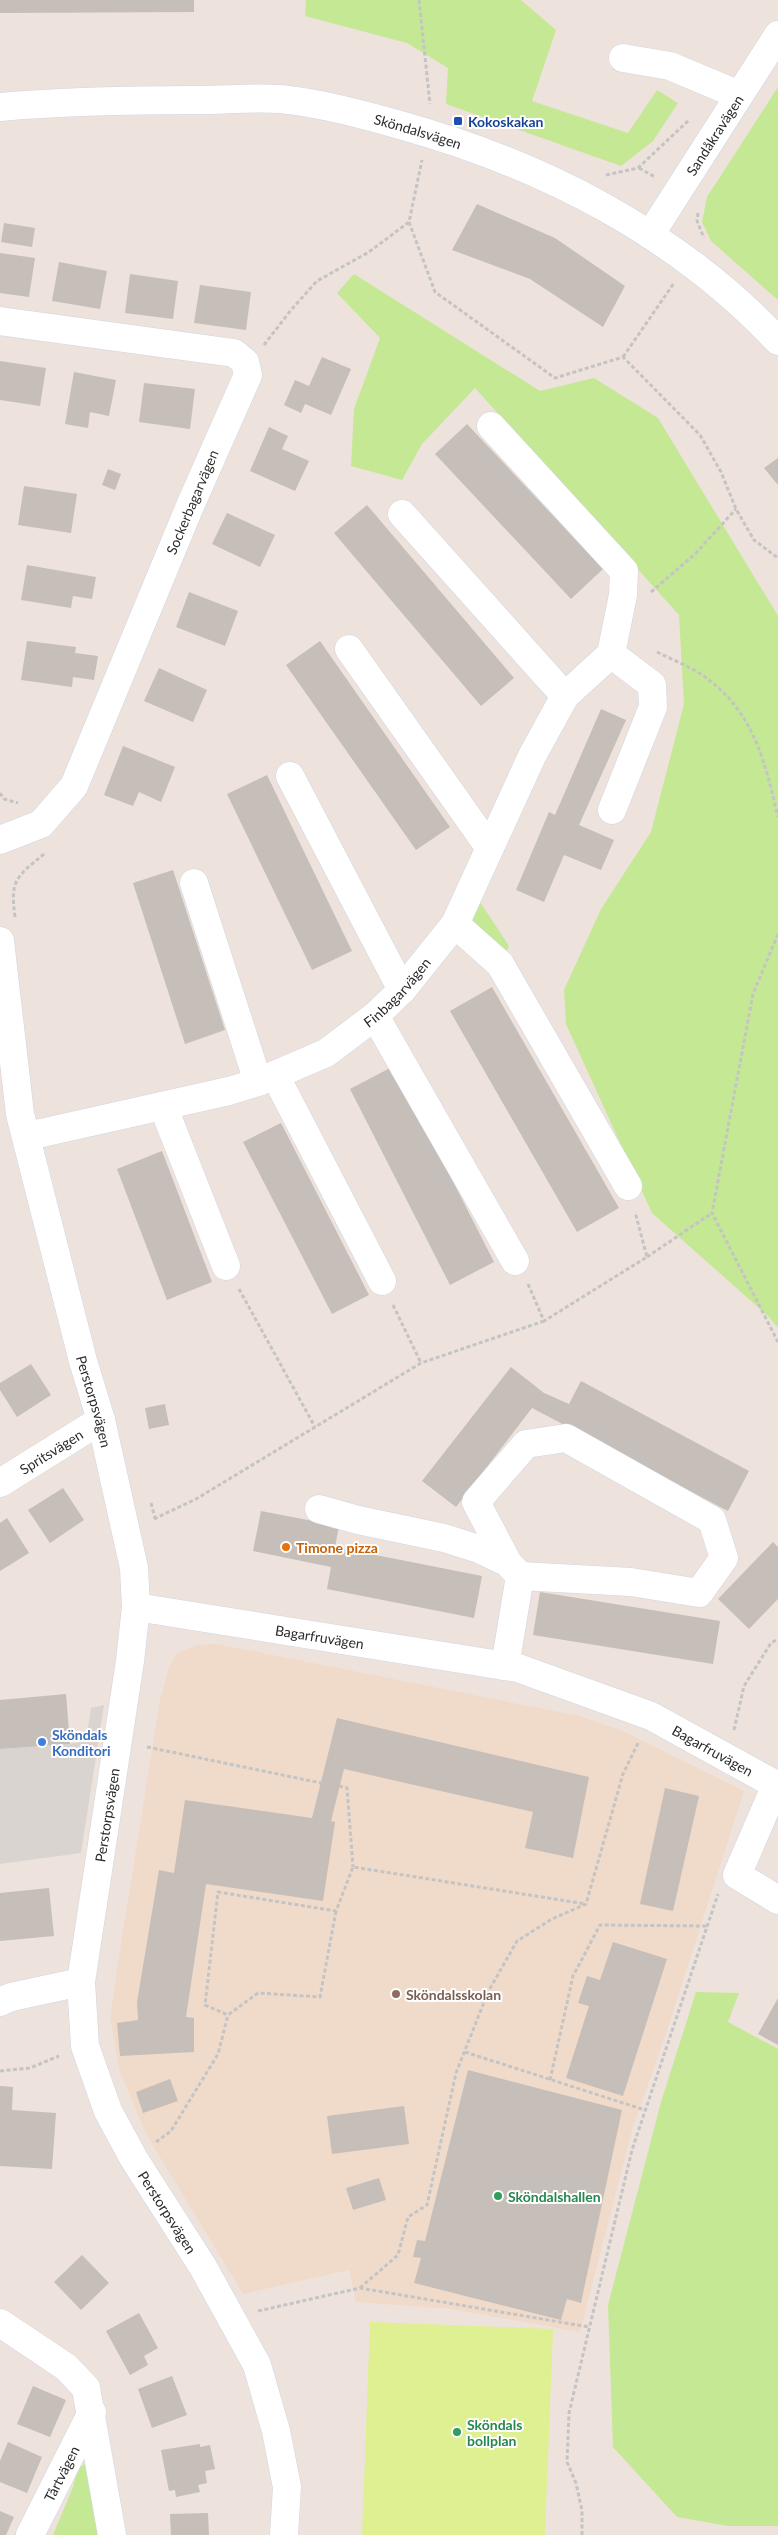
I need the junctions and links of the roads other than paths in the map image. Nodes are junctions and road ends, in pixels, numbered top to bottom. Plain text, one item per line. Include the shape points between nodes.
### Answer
1 (778, 35) edge
2 (623, 58) dead end
3 (730, 92) junction
4 (0, 107) edge
5 (650, 235) junction
6 (0, 321) edge
7 (778, 340) edge
8 (491, 426) dead end
9 (402, 514) dead end
10 (349, 649) dead end
11 (610, 654) junction
12 (565, 696) junction
13 (290, 776) dead end
14 (612, 810) dead end
15 (0, 840) edge
16 (489, 847) junction
17 (194, 883) dead end
18 (455, 924) junction
19 (0, 941) edge
20 (402, 990) junction
21 (375, 1016) junction
22 (267, 1079) junction
23 (163, 1106) junction
24 (16, 1126) edge
25 (628, 1186) road end
26 (515, 1262) road end
27 (226, 1266) road end
28 (382, 1281) road end
29 (101, 1420) junction
30 (0, 1483) edge
31 (319, 1509) dead end
32 (514, 1570) junction
33 (136, 1607) junction
34 (505, 1666) junction
35 (777, 1785) edge
36 (778, 1900) edge
37 (81, 1982) junction
38 (0, 2002) edge
39 (0, 2323) edge
40 (92, 2412) junction
41 (30, 2535) edge
42 (112, 2535) edge
43 (284, 2535) edge

1 - 3 street, Sandåkravägen
2 - 3 street via 670,66
3 - 5 street, Sandåkravägen
4 - 5 street, Sköndalsvägen via 133,100 280,99 362,114 492,154 572,189
5 - 7 street, Sköndalsvägen via 690,262
6 - 15 street, Sockerbagarvägen via 234,353 245,362 248,375 74,786 41,824
8 - 11 street via 624,571 623,595
9 - 12 street
10 - 16 street
11 - 12 street, Finbagarvägen
11 - 14 street via 652,685 653,707
12 - 16 street, Finbagarvägen via 532,756
13 - 20 street
16 - 18 street, Finbagarvägen
17 - 22 street
18 - 20 street, Finbagarvägen
18 - 25 street via 500,964
19 - 24 street, Perstorpsvägen
20 - 21 street, Finbagarvägen
21 - 22 street, Finbagarvägen via 326,1053
21 - 26 street
22 - 23 street, Finbagarvägen
22 - 28 street
23 - 24 street, Finbagarvägen
23 - 27 street
24 - 29 street, Perstorpsvägen
29 - 30 street, Spritsvägen
29 - 33 street, Perstorpsvägen via 134,1568
31 - 32 street via 444,1538 479,1549
32 - 32 street via 700,1593 724,1558 712,1520 566,1438 526,1444 476,1502
32 - 34 street
33 - 34 street, Bagarfruvägen
33 - 37 street, Perstorpsvägen
34 - 35 street, Bagarfruvägen via 651,1716
35 - 36 street via 737,1875
37 - 38 street
37 - 43 street, Perstorpsvägen via 84,2046 108,2111 134,2159 203,2267 257,2365 288,2487
39 - 40 street, Tårtvägen via 66,2367 86,2388
40 - 41 street, Tårtvägen
40 - 42 street, Tårtvägen

